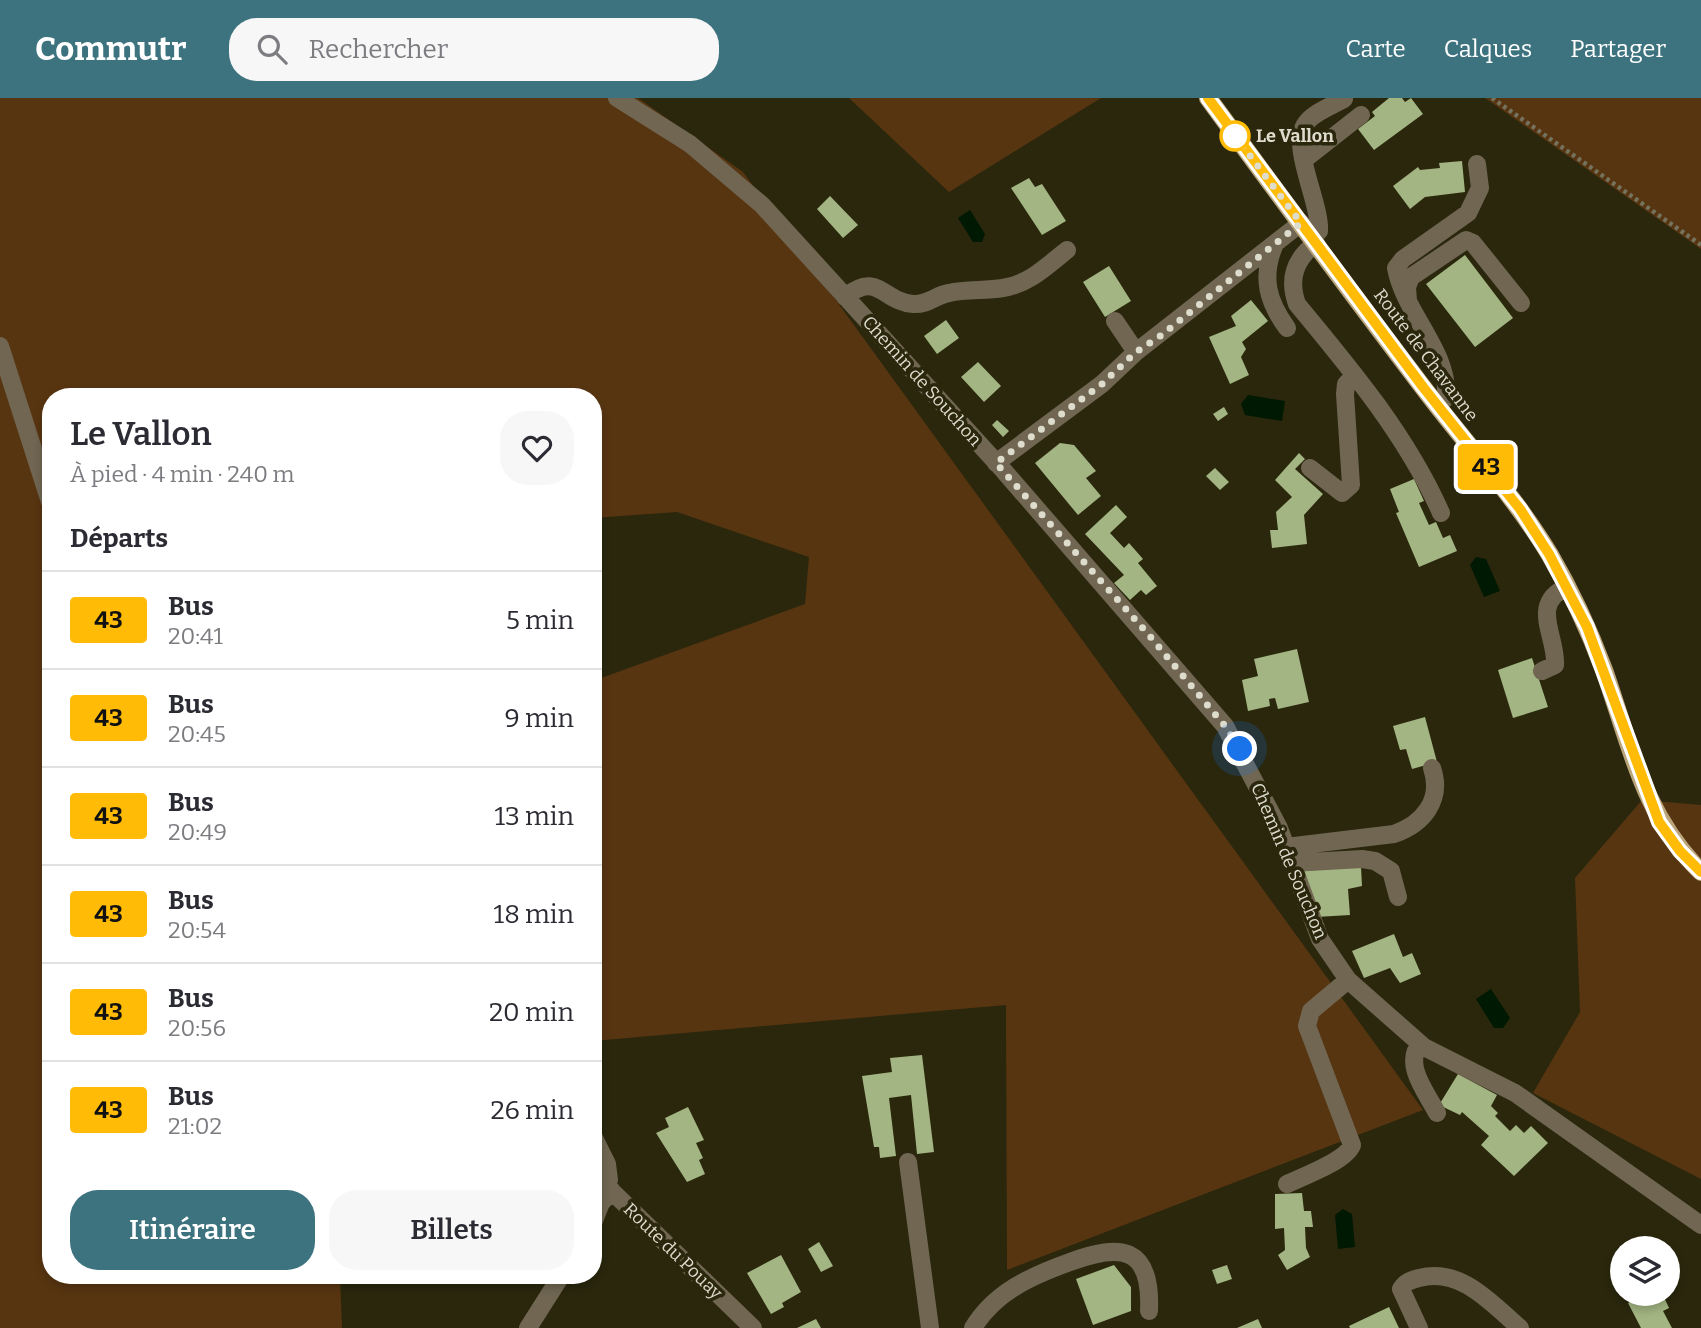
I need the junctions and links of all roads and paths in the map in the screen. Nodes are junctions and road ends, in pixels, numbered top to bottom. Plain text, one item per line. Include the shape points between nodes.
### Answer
1 (617, 98) edge
2 (1208, 98) edge
3 (1492, 98) edge
4 (1344, 99) edge
5 (1361, 115) dead end
6 (1305, 159) junction
7 (1477, 164) dead end
8 (1309, 234) junction
9 (1274, 246) junction
10 (1701, 246) edge
11 (1067, 250) dead end
12 (845, 297) junction
13 (1521, 303) dead end
14 (1408, 305) junction
15 (1115, 321) dead end
16 (1287, 328) dead end
17 (0, 345) edge
18 (1136, 352) junction
19 (1354, 376) junction
20 (1437, 405) junction
21 (996, 463) junction
22 (1310, 468) dead end
23 (42, 477) edge
24 (1441, 513) dead end
25 (1567, 587) junction
26 (1542, 671) dead end
27 (1432, 768) dead end
28 (1288, 855) junction
29 (1701, 872) edge
30 (1398, 897) dead end
31 (1348, 980) junction
32 (1420, 1044) junction
33 (1437, 1113) dead end
34 (602, 1154) edge
35 (908, 1162) dead end
36 (603, 1183) edge
37 (1287, 1184) dead end
38 (1701, 1225) edge
39 (556, 1284) edge
40 (1149, 1311) dead end
41 (528, 1328) edge
42 (753, 1328) edge
43 (930, 1328) edge
44 (973, 1328) edge
45 (1419, 1328) edge
46 (1520, 1328) edge

1 - 12 street, Chemin de Souchon via 690,144 762,205
2 - 8 main road, Route de Chavanne
3 - 10 path
4 - 6 street via 1307,121 1301,132
5 - 6 street
6 - 8 street via 1320,220 1319,231
7 - 14 street via 1480,188 1468,214 1396,268
8 - 9 street
8 - 19 street via 1296,265 1293,292 1297,304
8 - 20 main road, Route de Chavanne
9 - 16 street via 1267,290 1271,306
9 - 18 street
11 - 12 street via 1035,276 1002,288 952,292 910,304 865,285
12 - 21 street, Chemin de Souchon
13 - 14 street via 1466,240 1411,276
14 - 20 street via 1439,359 1447,384 1446,398
15 - 18 street
17 - 23 street
18 - 21 street via 1102,384
19 - 22 street via 1346,384 1345,394 1351,485 1342,493
19 - 24 street via 1424,475
20 - 25 main road, Route de Chavanne via 1520,509
21 - 28 street, Chemin de Souchon via 1225,726
25 - 26 street via 1555,592 1548,606 1555,665
25 - 29 main road, Route de Chavanne via 1603,668 1659,822
27 - 28 street via 1434,796 1424,817 1411,828
28 - 30 street via 1375,861 1391,871
28 - 31 street, Chemin de Souchon via 1320,939
31 - 32 street, Chemin de Souchon
31 - 37 street via 1311,1011 1307,1026 1352,1145 1338,1159
32 - 33 street via 1413,1055 1414,1070
32 - 38 street, Chemin de Souchon via 1515,1093
34 - 36 street via 609,1180
35 - 43 street
36 - 42 street, Route du Pouay
39 - 41 street
40 - 44 street via 1150,1293 1135,1257 1119,1250 1101,1250 1042,1272 1006,1292 985,1308
45 - 46 street via 1401,1289 1412,1280 1446,1275 1478,1293

